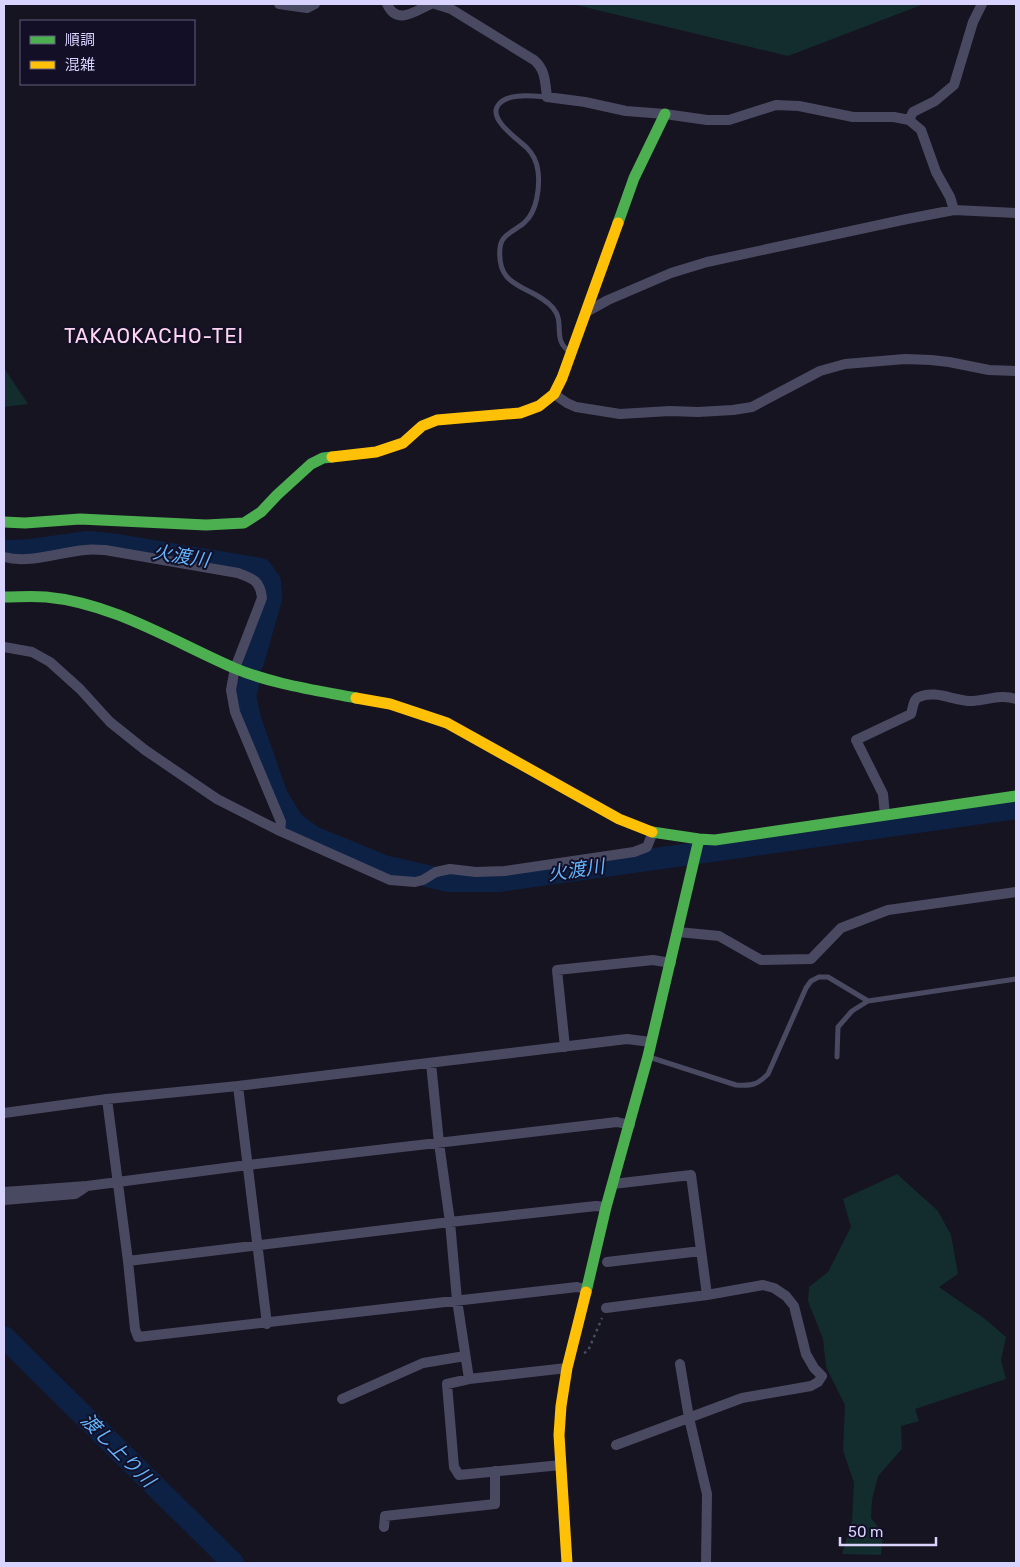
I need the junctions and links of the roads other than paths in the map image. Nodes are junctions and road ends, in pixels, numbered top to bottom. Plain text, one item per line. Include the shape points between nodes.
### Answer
1 (279, 4) edge
2 (316, 4) edge
3 (387, 4) edge
4 (431, 4) edge
5 (436, 4) edge
6 (982, 4) edge
7 (547, 97) junction
8 (665, 114) junction
9 (909, 120) junction
10 (954, 210) junction
11 (1016, 213) edge
12 (586, 312) junction
13 (571, 353) junction
14 (1016, 371) edge
15 (554, 394) junction
16 (4, 522) edge
17 (4, 557) edge
18 (4, 597) edge
19 (4, 647) edge
20 (234, 668) junction
21 (1016, 699) edge
22 (1016, 796) edge
23 (885, 815) junction
24 (280, 831) junction
25 (653, 832) junction
26 (698, 843) junction
27 (1016, 892) edge
28 (678, 932) junction
29 (671, 963) junction
30 (1016, 979) edge
31 (868, 1001) junction
32 (651, 1042) junction
33 (565, 1047) junction
34 (648, 1056) junction
35 (837, 1056) dead end
36 (431, 1063) junction
37 (238, 1086) junction
38 (107, 1099) junction
39 (4, 1113) edge
40 (630, 1125) junction
41 (439, 1143) junction
42 (248, 1165) junction
43 (117, 1182) junction
44 (613, 1184) junction
45 (87, 1186) junction
46 (4, 1192) edge
47 (4, 1200) edge
48 (606, 1206) junction
49 (450, 1222) junction
50 (258, 1244) junction
51 (701, 1251) junction
52 (128, 1261) junction
53 (606, 1262) dead end
54 (585, 1289) junction
55 (707, 1294) junction
56 (457, 1300) junction
57 (606, 1308) road end
58 (267, 1324) junction
59 (465, 1356) junction
60 (680, 1364) dead end
61 (567, 1366) junction
62 (469, 1379) junction
63 (342, 1399) dead end
64 (689, 1418) junction
65 (616, 1445) dead end
66 (561, 1465) junction
67 (495, 1472) junction
68 (384, 1527) dead end
69 (567, 1563) edge
70 (706, 1563) edge

1 - 2 street via 307,8
3 - 4 street via 395,16
5 - 7 street via 451,9 540,65
6 - 9 street via 954,86 913,112
7 - 8 street via 626,111
7 - 13 lane via 519,96 497,106 501,124 527,149 538,171 531,216 504,237 499,256 507,278 546,301 557,313 559,339
8 - 9 street via 729,120 776,105 799,106 853,117
8 - 12 street via 634,178
9 - 10 street via 921,130
10 - 11 street
10 - 12 street via 689,267
12 - 13 street
13 - 15 street
14 - 15 street via 931,360 845,364 820,371 752,407 698,412 620,414 576,407
15 - 16 street via 539,406 520,412 437,420 422,426 403,443 376,452 323,458 311,464 261,512 244,523 206,525 80,519 25,524
17 - 20 street via 38,558 105,550 238,573 254,579 262,598
18 - 20 street via 46,597 86,604 122,616
19 - 24 street via 32,652 50,662 110,722 145,750 217,799
20 - 24 street via 231,690 235,712 281,822
20 - 25 street via 260,677 390,704 447,723 619,819
21 - 23 street via 1006,696 972,701 930,694 917,697 911,714 856,740 883,794
22 - 23 street
23 - 26 street
24 - 25 street via 390,880 415,882 450,869 476,872 505,870 634,852 647,847
25 - 26 street
26 - 28 street
27 - 28 street via 888,910 840,928 811,959 761,960 719,936
28 - 29 street
29 - 32 street
29 - 33 street via 653,960 557,970
30 - 31 lane
31 - 34 lane via 828,977 811,981 768,1074 749,1086 736,1085
31 - 35 lane via 852,1011 838,1027
32 - 33 street via 628,1039
32 - 34 street
33 - 36 street
34 - 40 street
36 - 37 street
36 - 41 street
37 - 38 street
37 - 42 street
38 - 39 street
38 - 43 street
40 - 41 street via 617,1122
40 - 44 street
41 - 42 street
41 - 49 street
42 - 43 street
42 - 50 street
43 - 45 street
43 - 52 street
44 - 48 street
44 - 51 street via 691,1175
45 - 46 street
45 - 47 street via 75,1194
48 - 49 street
48 - 54 street
49 - 50 street
49 - 56 street
50 - 52 street
50 - 58 street
51 - 53 street
51 - 55 street
52 - 58 street via 134,1329 138,1337
54 - 56 street via 577,1287
54 - 61 street
55 - 57 street
55 - 64 street via 762,1285 786,1296 794,1306 806,1354 822,1376 811,1386 742,1398
56 - 58 street
56 - 59 street
59 - 62 street
59 - 63 street via 423,1363
60 - 64 street
61 - 62 street
61 - 66 street via 559,1435
62 - 67 street via 447,1384 454,1467 459,1475
64 - 65 street
64 - 70 street via 707,1494
66 - 67 street
66 - 69 street
67 - 68 street via 495,1504 385,1516

